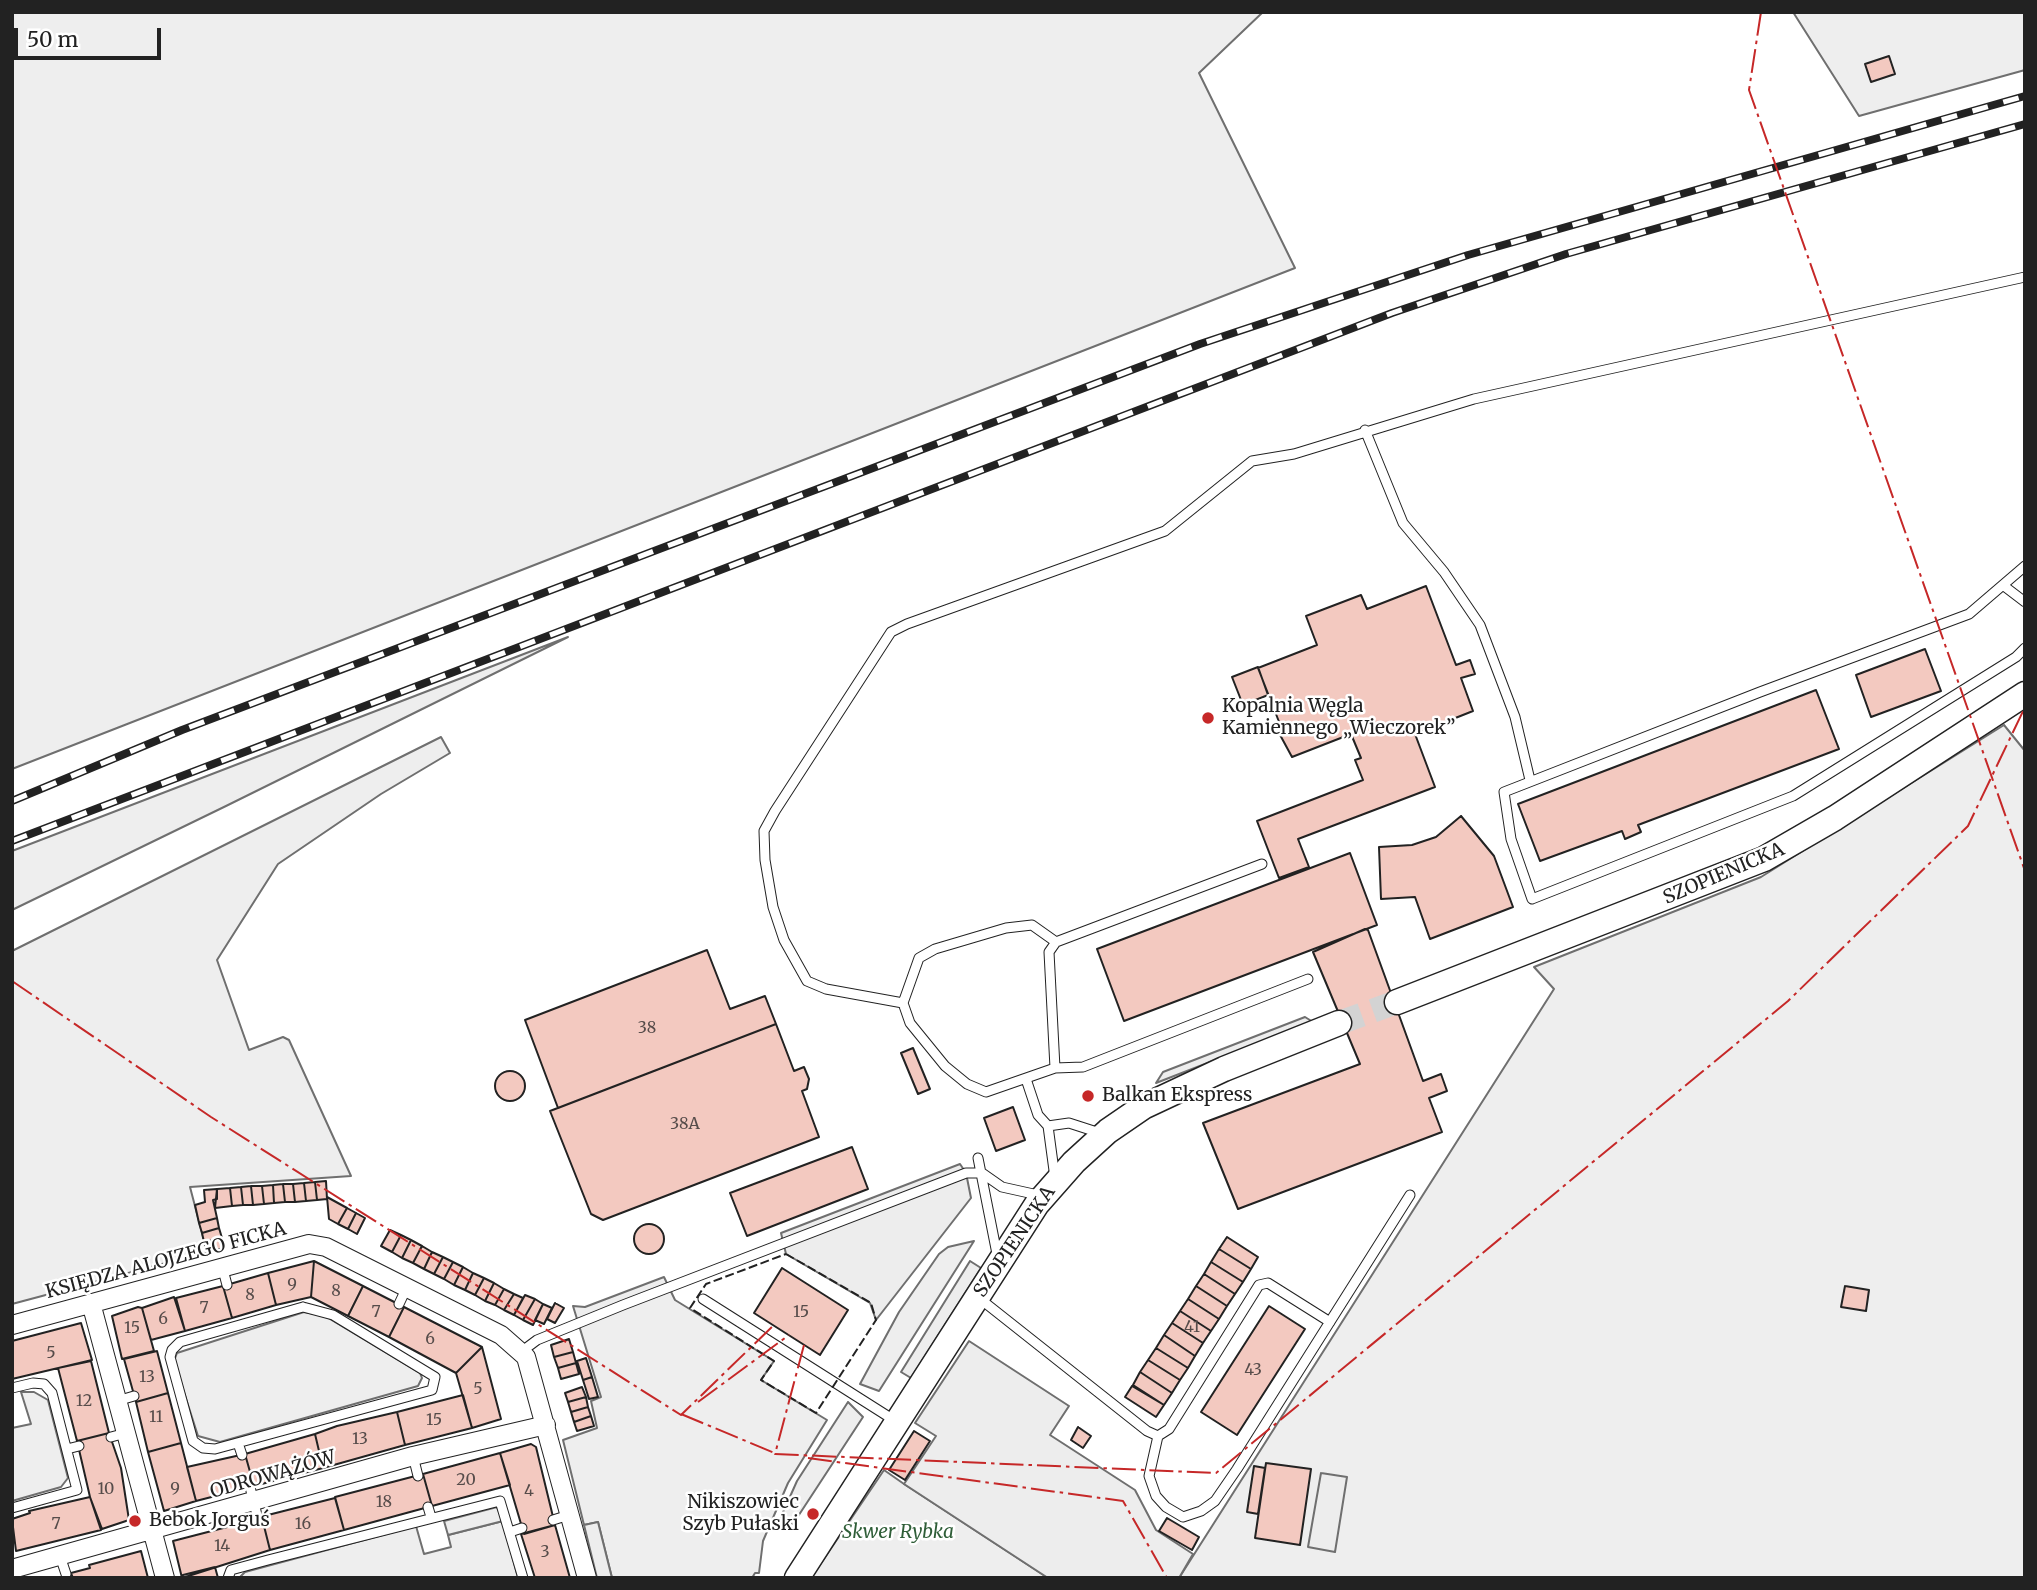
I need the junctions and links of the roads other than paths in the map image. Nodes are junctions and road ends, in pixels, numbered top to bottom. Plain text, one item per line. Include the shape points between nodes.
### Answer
1 (2025, 277) edge
2 (1365, 430) junction
3 (2025, 566) edge
4 (2004, 586) junction
5 (2025, 602) edge
6 (2025, 648) edge
7 (2025, 694) edge
8 (1530, 780) junction
9 (1262, 864) dead end
10 (1056, 942) junction
11 (1308, 979) dead end
12 (1397, 1002) tunnel mouth
13 (903, 1003) junction
14 (1339, 1023) tunnel mouth
15 (1055, 1068) junction
16 (1026, 1079) junction
17 (1048, 1126) junction
18 (1104, 1134) junction
19 (978, 1158) dead end
20 (982, 1173) junction
21 (1049, 1190) junction
22 (1409, 1195) dead end
23 (998, 1263) junction
24 (222, 1266) junction
25 (227, 1285) dead end
26 (407, 1287) junction
27 (977, 1297) junction
28 (703, 1300) dead end
29 (91, 1303) junction
30 (399, 1304) dead end
31 (1330, 1322) junction
32 (12, 1325) edge
33 (521, 1352) junction
34 (12, 1388) edge
35 (897, 1422) junction
36 (546, 1425) junction
37 (1158, 1436) junction
38 (239, 1443) junction
39 (79, 1446) dead end
40 (67, 1449) junction
41 (405, 1454) junction
42 (242, 1455) dead end
43 (418, 1476) dead end
44 (428, 1507) dead end
45 (12, 1508) edge
46 (431, 1517) junction
47 (522, 1528) dead end
48 (153, 1531) junction
49 (510, 1532) junction
50 (60, 1556) junction
51 (13, 1565) edge
52 (66, 1574) dead end
53 (165, 1578) edge
54 (228, 1578) edge
55 (523, 1578) edge
56 (587, 1578) edge
57 (797, 1578) edge

1 - 2 lane via 1474,399
2 - 8 lane via 1403,523 1480,625 1515,718
2 - 13 lane via 1294,454 1252,461 1166,531 907,624 886,639 764,831 765,860 773,907 807,981 826,989
3 - 4 lane
4 - 5 lane
4 - 8 lane via 1969,614
6 - 8 lane via 1793,796 1532,899 1511,839 1504,792
7 - 12 street, SZOPIENICKA via 1835,818 1763,859
9 - 10 lane
10 - 13 lane via 1032,925 934,948 919,958
10 - 15 lane via 1049,952
11 - 15 lane via 1083,1067
13 - 16 lane via 910,1024 967,1084 986,1092
14 - 18 street, SZOPIENICKA via 1178,1088
15 - 16 lane
16 - 17 lane via 1038,1115
17 - 18 lane via 1069,1124
17 - 21 lane
18 - 21 street, SZOPIENICKA
19 - 20 lane
20 - 21 lane via 1002,1187
20 - 23 lane
20 - 33 lane via 966,1173 623,1305 537,1340
21 - 23 street, SZOPIENICKA
22 - 31 lane
23 - 27 street, SZOPIENICKA
24 - 25 lane
24 - 26 street, KSIĘDZA ALOJZEGO FICKA via 318,1244
24 - 29 street, KSIĘDZA ALOJZEGO FICKA
26 - 30 lane
26 - 33 street, KSIĘDZA ALOJZEGO FICKA via 501,1335
27 - 35 street, SZOPIENICKA
27 - 37 lane via 1147,1432
28 - 35 lane
29 - 32 street, KSIĘDZA ALOJZEGO FICKA
29 - 48 street via 126,1399 118,1435
31 - 37 lane via 1268,1283 1259,1285 1169,1429
31 - 37 lane via 1237,1469 1215,1501 1201,1511 1183,1517 1156,1496 1149,1476
33 - 36 street, KSIĘDZA ALOJZEGO FICKA via 532,1372
34 - 40 lane via 44,1384 52,1393
35 - 57 street, SZOPIENICKA
36 - 41 street, ODROWĄŻÓW
36 - 56 street, KSIĘDZA ALOJZEGO FICKA via 561,1517
38 - 38 lane via 215,1449 193,1441 171,1386 170,1357 180,1342 237,1321 303,1307 333,1315 381,1338 435,1377 436,1384 427,1394 389,1409
38 - 42 lane
39 - 40 lane
40 - 45 lane via 78,1490
41 - 43 lane
41 - 48 street, ODROWĄŻÓW
44 - 46 lane
46 - 49 lane via 500,1501
46 - 54 lane via 267,1555 231,1570
47 - 49 lane
48 - 50 street, ODROWĄŻÓW
48 - 53 street
49 - 55 lane
50 - 51 street, ODROWĄŻÓW
50 - 52 lane

